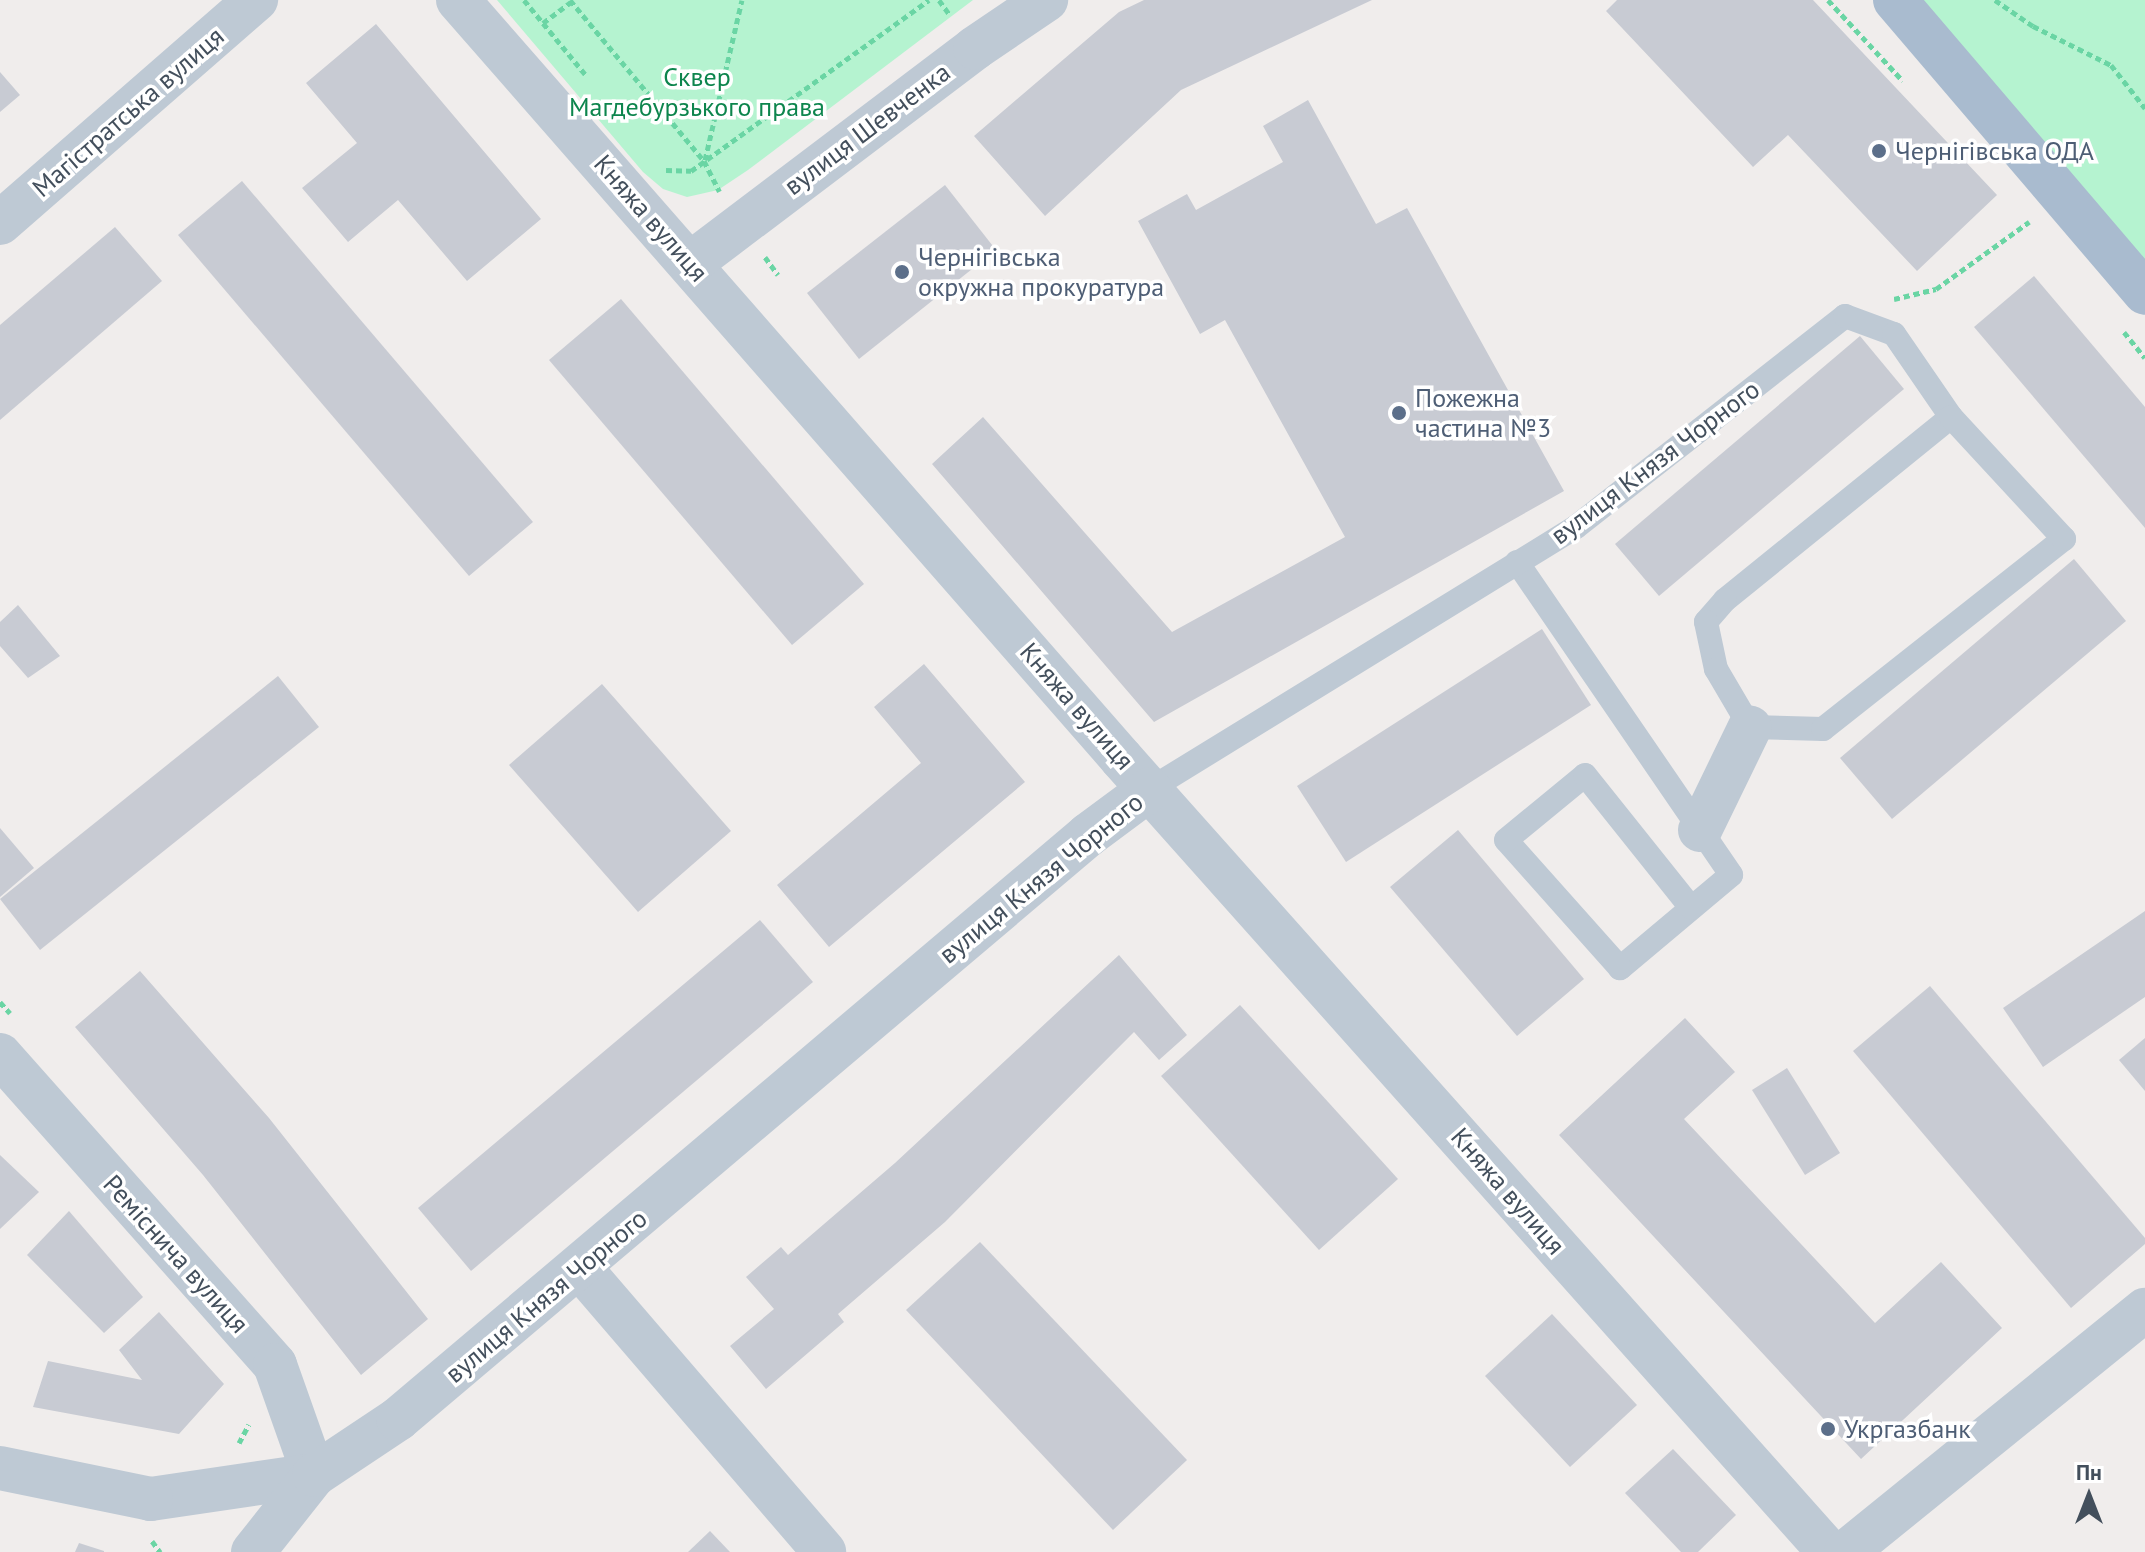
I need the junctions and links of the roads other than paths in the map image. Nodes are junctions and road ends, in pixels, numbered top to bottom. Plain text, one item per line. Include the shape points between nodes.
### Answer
1 (256, 0) edge
2 (458, 0) edge
3 (1046, 0) edge
4 (1895, 0) edge
5 (0, 223) edge
6 (691, 263) junction
7 (2145, 293) edge
8 (1951, 417) junction
9 (1517, 562) junction
10 (1750, 727) junction
11 (1150, 789) junction
12 (1700, 830) junction
13 (1691, 908) junction
14 (0, 1055) edge
15 (581, 1269) junction
16 (2145, 1310) edge
17 (0, 1468) edge
18 (314, 1475) junction
19 (253, 1552) edge
20 (824, 1552) edge
21 (1829, 1552) edge
22 (1846, 1552) edge

1 - 5 street, Магістратська вулиця
2 - 6 street, Княжа вулиця
3 - 6 street, вулиця Шевченка
4 - 7 main road
6 - 11 street, Княжа вулиця
8 - 9 lane, вулиця Князя Чорного via 1894,334 1845,316 1576,527
8 - 10 lane via 1725,600 1706,622 1716,669
8 - 10 lane, вулиця Князя Чорного via 2064,539 1823,729
9 - 11 lane, вулиця Князя Чорного
9 - 12 lane
10 - 12 street
11 - 15 street, вулиця Князя Чорного via 1088,835
11 - 21 street, Княжа вулиця
12 - 13 lane via 1731,875
13 - 13 lane via 1620,968 1506,840 1585,775
14 - 18 street, Реміснича вулиця via 275,1365
15 - 18 street, вулиця Князя Чорного via 398,1419
15 - 20 street
16 - 22 street
17 - 18 street via 151,1499
18 - 19 street, вулиця Князя Чорного

